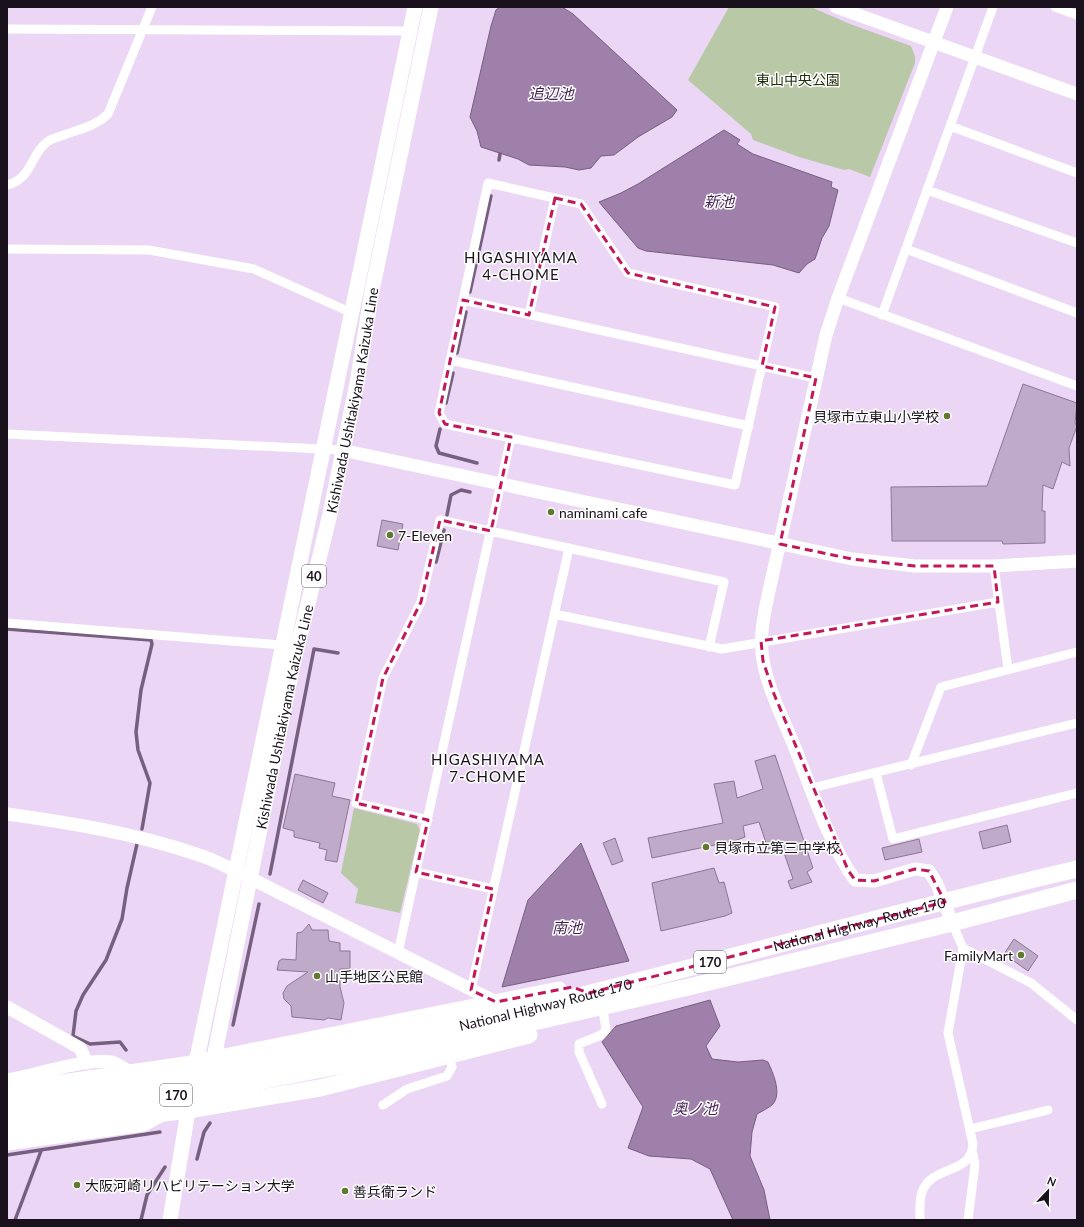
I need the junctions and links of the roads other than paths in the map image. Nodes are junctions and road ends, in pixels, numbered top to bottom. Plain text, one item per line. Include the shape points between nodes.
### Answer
1 (152, 7) edge
2 (415, 7) edge
3 (431, 7) edge
4 (836, 7) edge
5 (947, 7) edge
6 (993, 7) edge
7 (1055, 7) edge
8 (1077, 15) edge
9 (7, 29) edge
10 (142, 29) junction
11 (410, 31) junction
12 (934, 42) junction
13 (974, 57) junction
14 (1077, 94) edge
15 (950, 126) junction
16 (1077, 173) edge
17 (7, 185) edge
18 (927, 190) junction
19 (555, 198) junction
20 (1077, 243) edge
21 (7, 249) edge
22 (906, 249) junction
23 (838, 298) junction
24 (463, 300) junction
25 (352, 313) junction
26 (1077, 313) edge
27 (529, 315) junction
28 (882, 315) junction
29 (450, 360) junction
30 (762, 366) junction
31 (816, 378) junction
32 (1077, 386) edge
33 (749, 426) junction
34 (7, 434) edge
35 (511, 438) junction
36 (323, 449) junction
37 (342, 450) junction
38 (502, 484) junction
39 (491, 531) junction
40 (780, 544) junction
41 (569, 548) junction
42 (1077, 561) edge
43 (994, 566) junction
44 (998, 602) junction
45 (554, 614) junction
46 (7, 623) edge
47 (761, 641) junction
48 (282, 645) junction
49 (709, 647) junction
50 (1077, 652) edge
51 (1008, 669) junction
52 (1077, 722) edge
53 (911, 765) junction
54 (876, 773) junction
55 (812, 788) junction
56 (1077, 793) edge
57 (7, 814) edge
58 (428, 820) junction
59 (1077, 869) edge
60 (236, 871) junction
61 (416, 872) junction
62 (250, 878) junction
63 (494, 889) junction
64 (1077, 890) edge
65 (945, 902) junction
66 (952, 923) junction
67 (963, 948) junction
68 (398, 953) junction
69 (693, 986) junction
70 (471, 990) junction
71 (590, 993) junction
72 (496, 1002) junction
73 (7, 1007) edge
74 (604, 1016) junction
75 (1077, 1020) edge
76 (449, 1055) junction
77 (342, 1057) junction
78 (214, 1058) junction
79 (196, 1062) junction
80 (87, 1063) junction
81 (131, 1072) junction
82 (9, 1091) edge
83 (602, 1104) dead end
84 (383, 1105) dead end
85 (192, 1109) junction
86 (1048, 1110) dead end
87 (167, 1112) junction
88 (7, 1119) edge
89 (970, 1129) junction
90 (7, 1133) edge
91 (7, 1144) edge
92 (973, 1154) junction
93 (170, 1220) edge
94 (920, 1220) edge
95 (968, 1220) edge

1 - 10 street
2 - 11 main road, Kishiwada Ushitakiyama Kaizuka Line / 40
3 - 37 main road, Kishiwada Ushitakiyama Kaizuka Line / 40
4 - 12 street
5 - 12 street
6 - 13 street
7 - 8 street
9 - 10 street
10 - 11 street
10 - 17 street via 108,114 99,123 49,140 38,149 26,174
11 - 25 main road, Kishiwada Ushitakiyama Kaizuka Line / 40
12 - 13 street
12 - 23 street
13 - 14 street
13 - 15 street
15 - 16 street
15 - 18 street
18 - 20 street
18 - 22 street
19 - 24 street via 488,183
19 - 27 street
19 - 30 street via 581,204 628,273 775,307
21 - 25 street via 149,250 254,269
22 - 26 street
22 - 28 street
23 - 28 street
23 - 31 street
24 - 27 street
24 - 29 street
25 - 36 main road, Kishiwada Ushitakiyama Kaizuka Line / 40
27 - 30 street
28 - 32 street
29 - 33 street
29 - 35 street via 438,414 445,424
30 - 31 street
30 - 33 street
31 - 40 street
33 - 35 street via 735,485
34 - 36 street
35 - 38 street
36 - 37 street
36 - 48 main road, Kishiwada Ushitakiyama Kaizuka Line / 40
37 - 38 street
37 - 62 main road, Kishiwada Ushitakiyama Kaizuka Line / 40 via 330,514 293,665
38 - 39 street
38 - 40 street
39 - 41 street
39 - 58 street
39 - 58 street via 440,520 421,602 383,678 356,803
40 - 43 street via 852,559 907,565
40 - 47 street via 762,623
41 - 45 street
41 - 49 street via 724,582
42 - 43 street
43 - 44 street
44 - 47 street
44 - 51 street
45 - 49 street
45 - 63 street
46 - 48 street
47 - 49 street via 722,649
47 - 55 street via 763,661 774,694
48 - 60 main road, Kishiwada Ushitakiyama Kaizuka Line / 40
50 - 51 street
51 - 53 street via 941,687
52 - 53 street
53 - 54 street
54 - 55 street
54 - 56 street via 893,839
55 - 65 street via 840,856 855,880 874,881 915,869 929,872
57 - 60 street via 82,825 154,841 198,854
58 - 61 street
59 - 65 highway, National Highway Route 170 / 170
60 - 62 street
60 - 79 main road, Kishiwada Ushitakiyama Kaizuka Line / 40
61 - 63 street
61 - 68 street
62 - 68 street
62 - 78 main road, Kishiwada Ushitakiyama Kaizuka Line / 40
63 - 70 street
64 - 66 highway, National Highway Route 170 / 170
65 - 66 street
65 - 71 highway, National Highway Route 170 / 170
66 - 67 street
66 - 69 highway, National Highway Route 170 / 170
67 - 75 street via 1031,983
67 - 89 street via 948,1033
68 - 70 street
69 - 74 highway
69 - 77 highway, National Highway Route 170 / 170
70 - 72 street
71 - 72 highway via 572,987
71 - 77 highway, National Highway Route 170 / 170
72 - 78 highway
73 - 80 street via 80,1048
74 - 76 highway
74 - 83 street via 606,1030 601,1035 579,1044 579,1052
76 - 84 street via 452,1067 446,1076 407,1090
76 - 85 highway via 320,1088
77 - 82 highway, National Highway Route 170 / 170 via 216,1073
77 - 88 highway, National Highway Route 170 / 170 via 214,1090
78 - 79 highway
78 - 85 main road, Kishiwada Ushitakiyama Kaizuka Line / 40
79 - 81 highway
79 - 85 main road, Kishiwada Ushitakiyama Kaizuka Line / 40
80 - 81 street via 113,1062
80 - 82 street
81 - 82 highway
85 - 87 highway
85 - 93 main road, Kishiwada Ushitakiyama Kaizuka Line / 40
86 - 89 street
87 - 90 highway
87 - 91 street via 144,1125
89 - 92 street
92 - 94 street via 966,1162 933,1176 927,1182 921,1192
92 - 95 street via 975,1165

